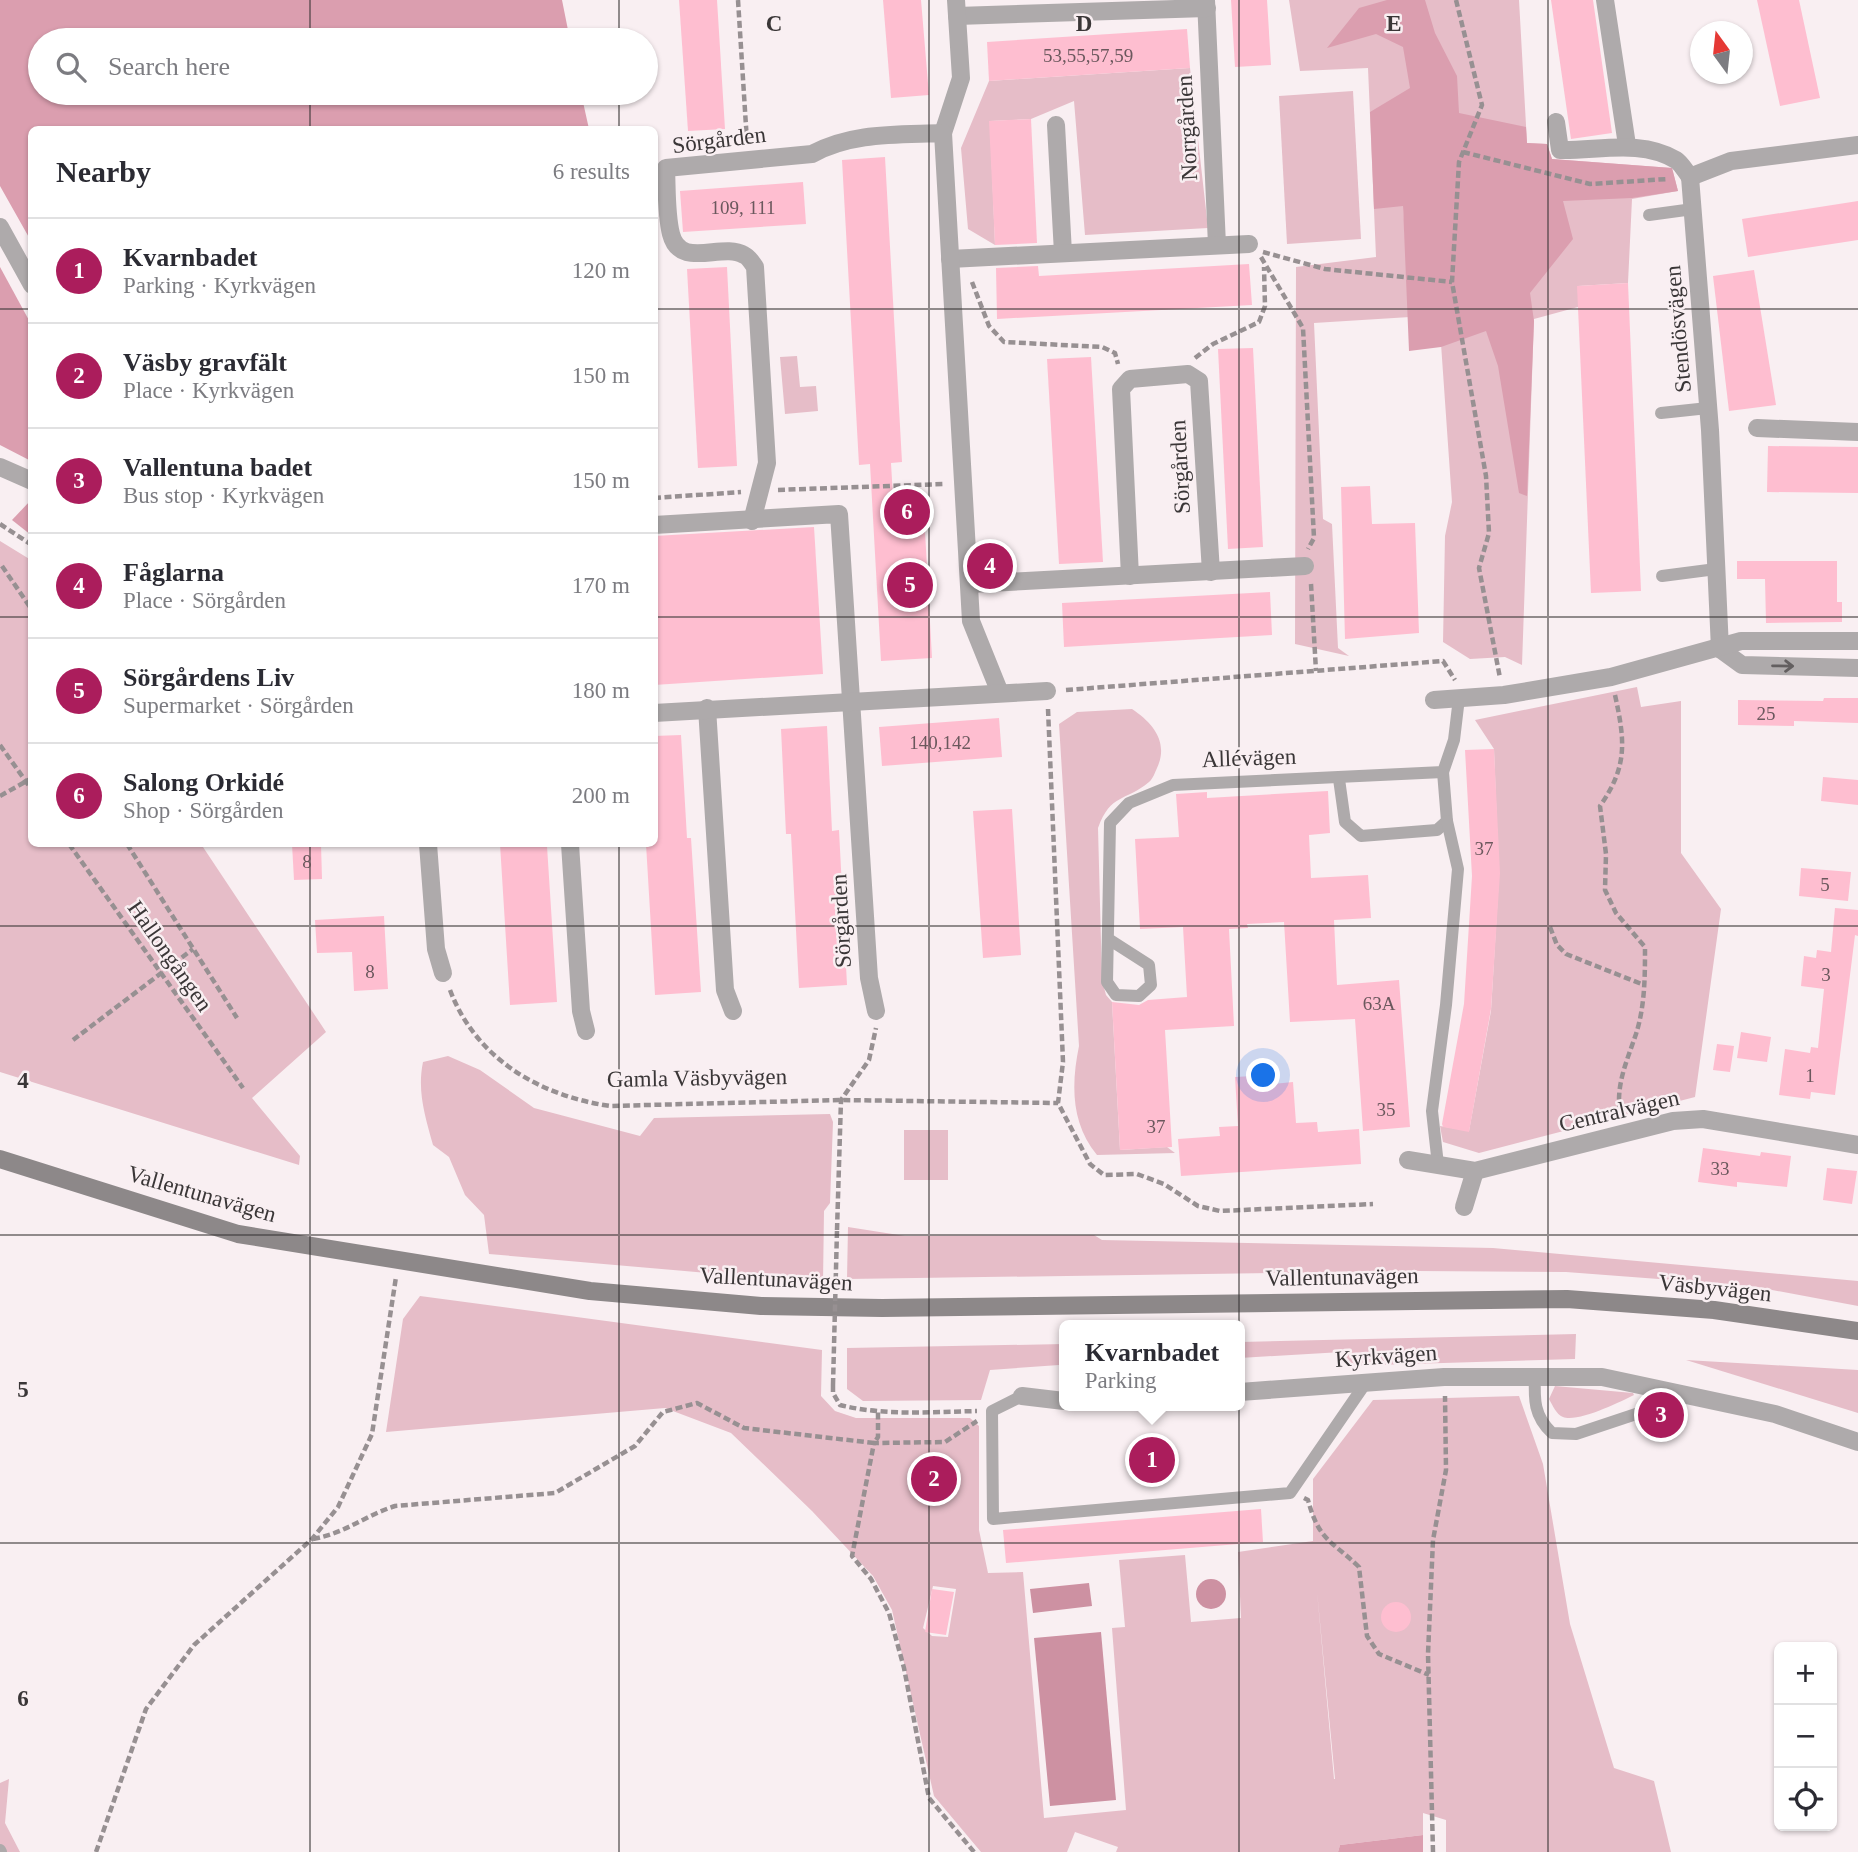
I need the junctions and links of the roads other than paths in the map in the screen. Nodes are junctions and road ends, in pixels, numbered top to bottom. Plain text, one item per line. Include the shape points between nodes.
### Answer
1 (1605, 0) edge
2 (1206, 4) edge
3 (1123, 5) edge
4 (957, 8) edge
5 (1556, 122) dead end
6 (1056, 125) dead end
7 (943, 133) junction
8 (1627, 145) junction
9 (1858, 145) edge
10 (1690, 177) junction
11 (1692, 209) junction
12 (1649, 215) dead end
13 (0, 228) edge
14 (1217, 245) junction
15 (1253, 247) road end
16 (1063, 253) junction
17 (957, 258) junction
18 (28, 278) edge
19 (1709, 408) junction
20 (1661, 413) dead end
21 (1757, 428) dead end
22 (1858, 432) edge
23 (0, 467) edge
24 (28, 479) edge
25 (752, 521) junction
26 (658, 525) edge
27 (1305, 566) road end
28 (1716, 569) junction
29 (1211, 572) junction
30 (1130, 576) junction
31 (1662, 576) dead end
32 (969, 584) junction
33 (1858, 642) edge
34 (1720, 649) junction
35 (1858, 668) edge
36 (1047, 691) road end
37 (1000, 693) junction
38 (1460, 698) junction
39 (1434, 700) dead end
40 (852, 701) junction
41 (707, 708) junction
42 (658, 713) edge
43 (1443, 772) junction
44 (1339, 779) junction
45 (1447, 821) junction
46 (428, 847) edge
47 (570, 847) edge
48 (1110, 940) junction
49 (443, 973) road end
50 (733, 1011) dead end
51 (876, 1011) road end
52 (586, 1031) dead end
53 (1858, 1142) edge
54 (0, 1159) edge
55 (1408, 1160) dead end
56 (1438, 1165) junction
57 (1475, 1171) junction
58 (1464, 1207) dead end
59 (1567, 1299) joint
60 (1858, 1331) edge
61 (1535, 1376) junction
62 (1367, 1381) junction
63 (1672, 1391) junction
64 (1245, 1392) edge
65 (1022, 1396) joint
66 (1059, 1400) edge
67 (1858, 1442) edge

1 - 8 street
2 - 3 street, Norrgården
2 - 14 street, Norrgården
3 - 4 street, Norrgården
4 - 7 street, Norrgården via 961,78
5 - 8 street via 1560,150
6 - 16 street
7 - 17 street
7 - 25 street, Sörgården via 853,137 811,154 666,168 671,235 677,246 689,254 746,255 755,267 767,463
8 - 10 street via 1677,160
9 - 10 street via 1731,161
10 - 11 street, Stendösvägen
11 - 12 lane
11 - 19 street, Stendösvägen
13 - 18 street
14 - 15 street
14 - 16 street
16 - 17 street
17 - 32 street
19 - 20 lane
19 - 28 street, Stendösvägen
21 - 22 street
23 - 24 street
25 - 26 street
25 - 40 street via 839,514
27 - 29 street
28 - 31 lane
28 - 34 street, Stendösvägen
29 - 30 street
29 - 30 street, Sörgården via 1199,381 1188,374 1130,379 1121,389
30 - 32 street
32 - 37 street via 971,621
33 - 34 street via 1741,641
34 -> 35 street via 1742,665
34 - 38 street via 1611,677
36 - 37 street
37 - 40 street
38 - 39 street
38 - 43 lane via 1454,740
40 - 41 street
40 - 51 street, Sörgården via 869,978
41 - 42 street
41 - 50 street via 724,990
43 - 44 lane, Allévägen
43 - 45 lane
44 - 45 lane via 1345,822 1361,835 1437,830
44 - 48 lane, Allévägen via 1173,785 1129,803 1110,823
45 - 56 lane via 1458,869 1432,1111
46 - 49 street via 436,949
47 - 52 street
48 - 48 lane, Allévägen via 1149,965 1150,985 1139,996 1116,995 1107,982
53 - 57 street, Centralvägen via 1703,1119 1673,1121
54 - 59 main road, Vallentunavägen via 238,1234 590,1292 761,1306 882,1308
55 - 56 street, Centralvägen
56 - 57 street, Centralvägen
57 - 58 street
59 - 60 main road, Väsbyvägen via 1714,1310
61 - 62 street, Kyrkvägen
61 - 63 street, Kyrkvägen via 1602,1377
61 - 63 lane via 1539,1421 1552,1433 1576,1434 1669,1403
62 - 64 street, Kyrkvägen
62 - 65 lane via 1290,1493 993,1519 992,1411
63 - 67 street, Kyrkvägen via 1775,1414
65 - 66 street

